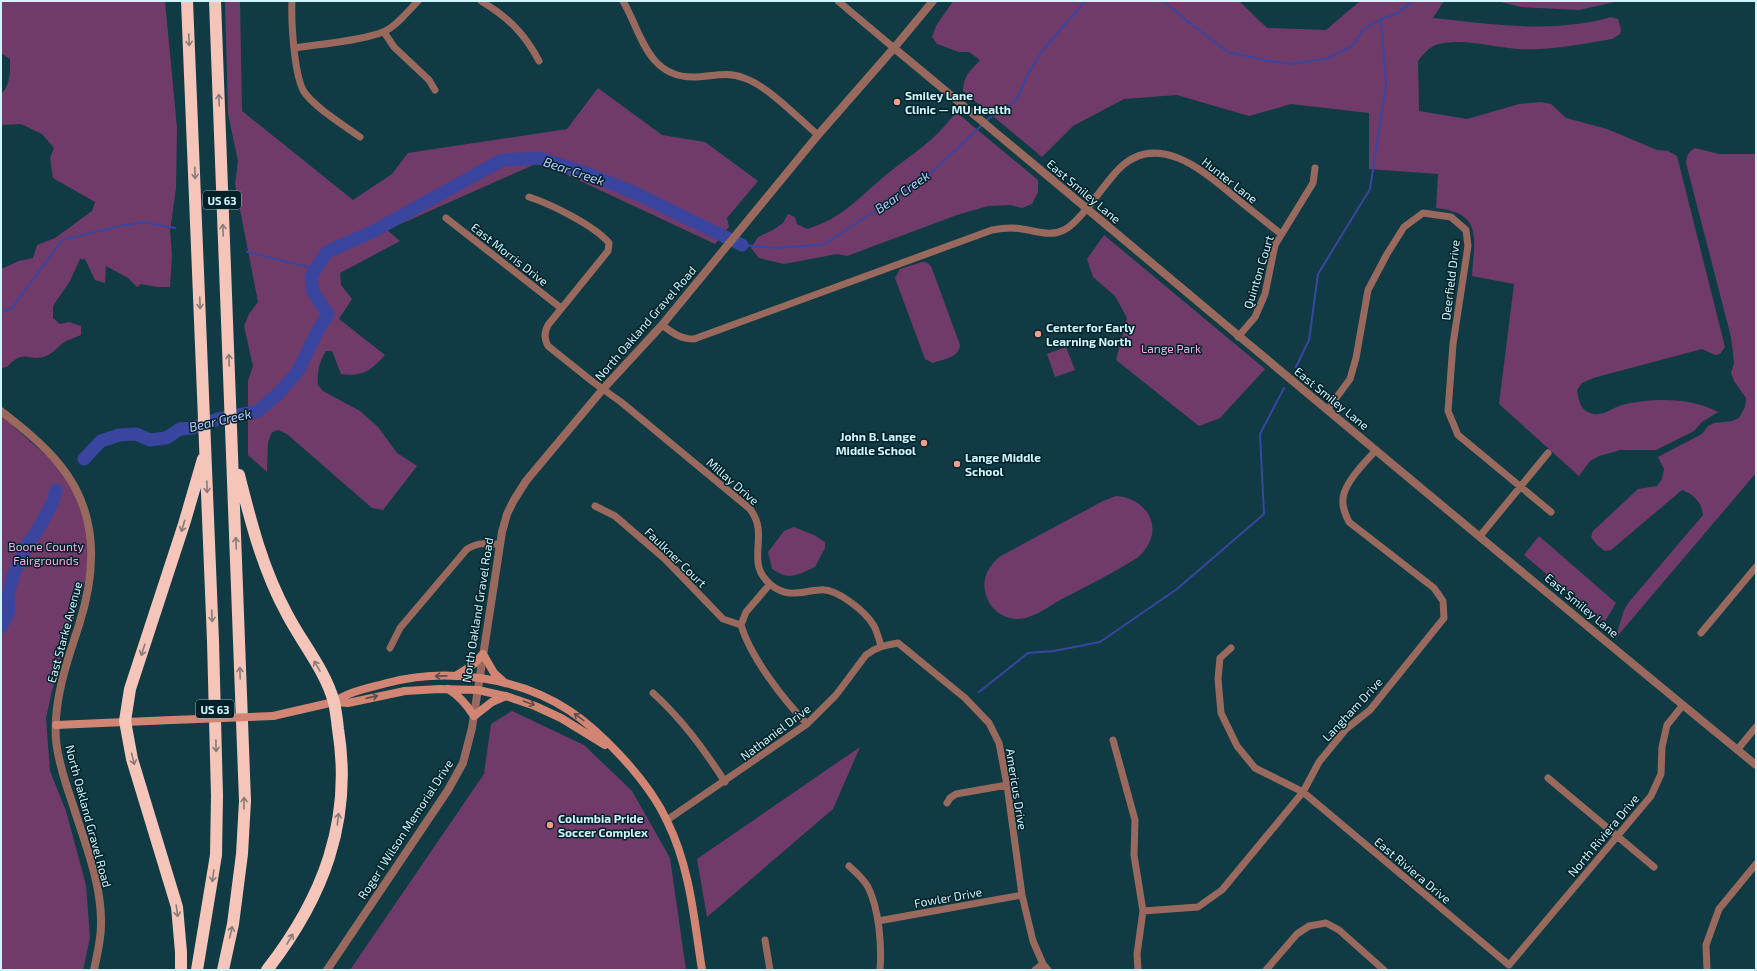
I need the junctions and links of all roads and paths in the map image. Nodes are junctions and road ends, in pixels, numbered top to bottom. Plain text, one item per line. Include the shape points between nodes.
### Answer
1 (187, 1) edge
2 (215, 1) edge
3 (292, 1) edge
4 (418, 1) edge
5 (482, 1) edge
6 (625, 1) edge
7 (838, 1) edge
8 (933, 1) edge
9 (384, 32) junction
10 (294, 48) junction
11 (894, 48) junction
12 (539, 61) dead end
13 (435, 90) dead end
14 (818, 135) junction
15 (360, 137) dead end
16 (1315, 168) dead end
17 (529, 196) dead end
18 (1086, 208) junction
19 (446, 218) dead end
20 (1281, 234) junction
21 (561, 308) junction
22 (662, 325) junction
23 (1238, 337) junction
24 (603, 389) junction
25 (1328, 410) junction
26 (1, 411) edge
27 (206, 448) junction
28 (233, 450) junction
29 (1376, 450) junction
30 (1548, 453) dead end
31 (1520, 487) junction
32 (595, 506) dead end
33 (1550, 512) dead end
34 (1480, 536) junction
35 (500, 546) junction
36 (1756, 567) edge
37 (770, 584) junction
38 (741, 625) junction
39 (1701, 633) dead end
40 (881, 646) junction
41 (390, 648) dead end
42 (1231, 648) dead end
43 (483, 654) junction
44 (457, 675) junction
45 (480, 677) junction
46 (506, 684) junction
47 (448, 689) junction
48 (478, 690) junction
49 (653, 693) dead end
50 (506, 696) junction
51 (334, 702) junction
52 (1683, 705) junction
53 (474, 716) junction
54 (125, 721) junction
55 (807, 724) junction
56 (56, 725) junction
57 (1756, 727) edge
58 (1113, 740) dead end
59 (1737, 750) junction
60 (618, 753) junction
61 (1756, 765) edge
62 (1548, 778) dead end
63 (725, 782) junction
64 (1007, 785) junction
65 (1303, 792) junction
66 (947, 803) dead end
67 (667, 820) junction
68 (1616, 836) junction
69 (1756, 864) edge
70 (849, 866) dead end
71 (1654, 867) dead end
72 (1022, 895) junction
73 (1144, 911) junction
74 (878, 921) junction
75 (765, 940) dead end
76 (1509, 965) joint
77 (1046, 967) edge
78 (94, 970) edge
79 (181, 970) edge
80 (197, 970) edge
81 (223, 970) edge
82 (267, 970) edge
83 (327, 970) edge
84 (702, 970) edge
85 (770, 970) edge
86 (880, 970) edge
87 (1035, 970) edge
88 (1138, 970) edge
89 (1266, 970) edge
90 (1384, 970) edge
91 (1707, 970) edge

1 -> 27 highway, US 63
28 -> 2 highway, US 63
3 - 10 street
4 - 9 street
5 - 12 street via 513,25 530,44
6 - 14 street via 643,44 664,69 691,77 729,74 758,84
7 - 11 street
8 - 11 street, North Oakland Gravel Road
9 - 10 street
9 - 13 street via 394,47 429,80
10 - 15 street via 303,90
11 - 14 street, North Oakland Gravel Road
11 - 18 street, East Smiley Lane
14 - 22 street, North Oakland Gravel Road
16 - 20 street, Quinton Court via 1313,183
17 - 21 street via 543,201 602,236 609,243 608,251
18 - 20 street, Hunter Lane via 1117,170 1131,160 1148,153 1166,154 1186,160 1204,171
18 - 22 street, Hunter Lane via 1066,230 1058,233 1040,233 1014,228 992,230 694,339 677,336
18 - 23 street, East Smiley Lane
19 - 21 street, East Morris Drive
20 - 23 street, Quinton Court via 1275,245 1265,294 1255,316
21 - 24 street, Millay Drive via 544,333 548,346
22 - 24 street, North Oakland Gravel Road
23 - 25 street, East Smiley Lane
24 - 35 street, North Oakland Gravel Road via 526,481 507,514
24 - 37 street, Millay Drive via 756,517 760,537 756,556 763,575
25 - 29 street, East Smiley Lane
25 - 31 street, Deerfield Drive via 1350,379 1368,290 1404,227 1423,213 1452,217 1466,230 1468,246 1453,344 1448,411 1458,435
26 - 56 street, East Starke Avenue via 59,464 78,494 87,519 92,557 90,583 61,685
27 -> 54 highway via 130,689
27 -> 80 highway, US 63 via 217,796 216,855
51 -> 28 highway via 273,585 251,525
81 -> 28 highway, US 63 via 233,924 242,854 245,801
29 - 34 street, East Smiley Lane
29 - 65 street, Langham Drive via 1350,480 1343,497 1343,509 1349,522 1434,588 1443,601 1444,618 1370,710 1346,729 1319,762
30 - 31 street
31 - 33 street, Deerfield Drive
31 - 34 street
32 - 38 street, Faulkner Court via 615,516 665,559 723,619
34 - 52 street, East Smiley Lane
35 - 41 street via 486,542 474,544 467,549 400,628
35 - 43 street, North Oakland Gravel Road
36 - 39 street
37 - 38 street via 746,612
37 - 40 street via 793,594 820,590 835,592 869,619 877,632
38 - 55 street via 746,641 758,660 788,704
40 - 55 street, Nathaniel Drive via 866,655 836,695
40 - 64 street, Americus Drive via 898,643 965,698 989,723 999,743
42 - 65 street, East Riviera Drive via 1220,658 1220,713 1237,746 1255,768
43 - 44 main road via 474,664
43 - 45 street, North Oakland Gravel Road
43 - 46 main road via 494,672
44 - 45 main road
44 -> 51 main road via 394,681 346,694
45 - 46 main road
45 - 48 street, North Oakland Gravel Road
60 -> 46 main road via 570,711 530,691
47 - 48 main road, North Oakland Gravel Road
51 -> 47 main road, North Oakland Gravel Road via 348,703 405,691
47 - 53 main road via 466,703
48 - 50 main road
48 - 53 street, Roger I Wilson Memorial Drive
49 - 63 street via 701,745
50 - 53 main road via 492,702
50 -> 60 main road via 561,718
51 - 54 main road, North Oakland Gravel Road, bridge via 273,716
82 -> 51 highway via 307,910 322,877 337,827 342,754
52 - 59 street, East Smiley Lane
52 - 68 street, North Riviera Drive via 1667,725 1662,747 1661,774 1651,796
53 - 83 street, Roger I Wilson Memorial Drive via 468,749 455,780
54 - 56 main road, North Oakland Gravel Road
54 -> 79 highway via 132,759 177,907
55 - 63 street, Nathaniel Drive
56 - 78 street, North Oakland Gravel Road via 59,758 97,886 101,924
57 - 59 street
58 - 73 street via 1135,820 1134,855
59 - 61 street, East Smiley Lane
60 - 67 main road via 637,774
62 - 68 street
63 - 67 street, Nathaniel Drive
64 - 66 street via 956,794
64 - 72 street, Americus Drive
65 - 73 street, Langham Drive via 1222,890 1198,907
65 - 76 street, East Riviera Drive
67 - 84 main road via 684,864
68 - 71 street
68 - 76 street, North Riviera Drive
69 - 91 street via 1719,909 1706,945
70 - 74 street via 860,875 868,888
72 - 74 street, Fowler Drive
72 - 77 street, Americus Drive via 1033,941
73 - 88 street via 1137,954
74 - 86 street
75 - 85 street
77 - 87 street
89 - 90 street via 1297,934 1310,926 1326,923 1339,930

